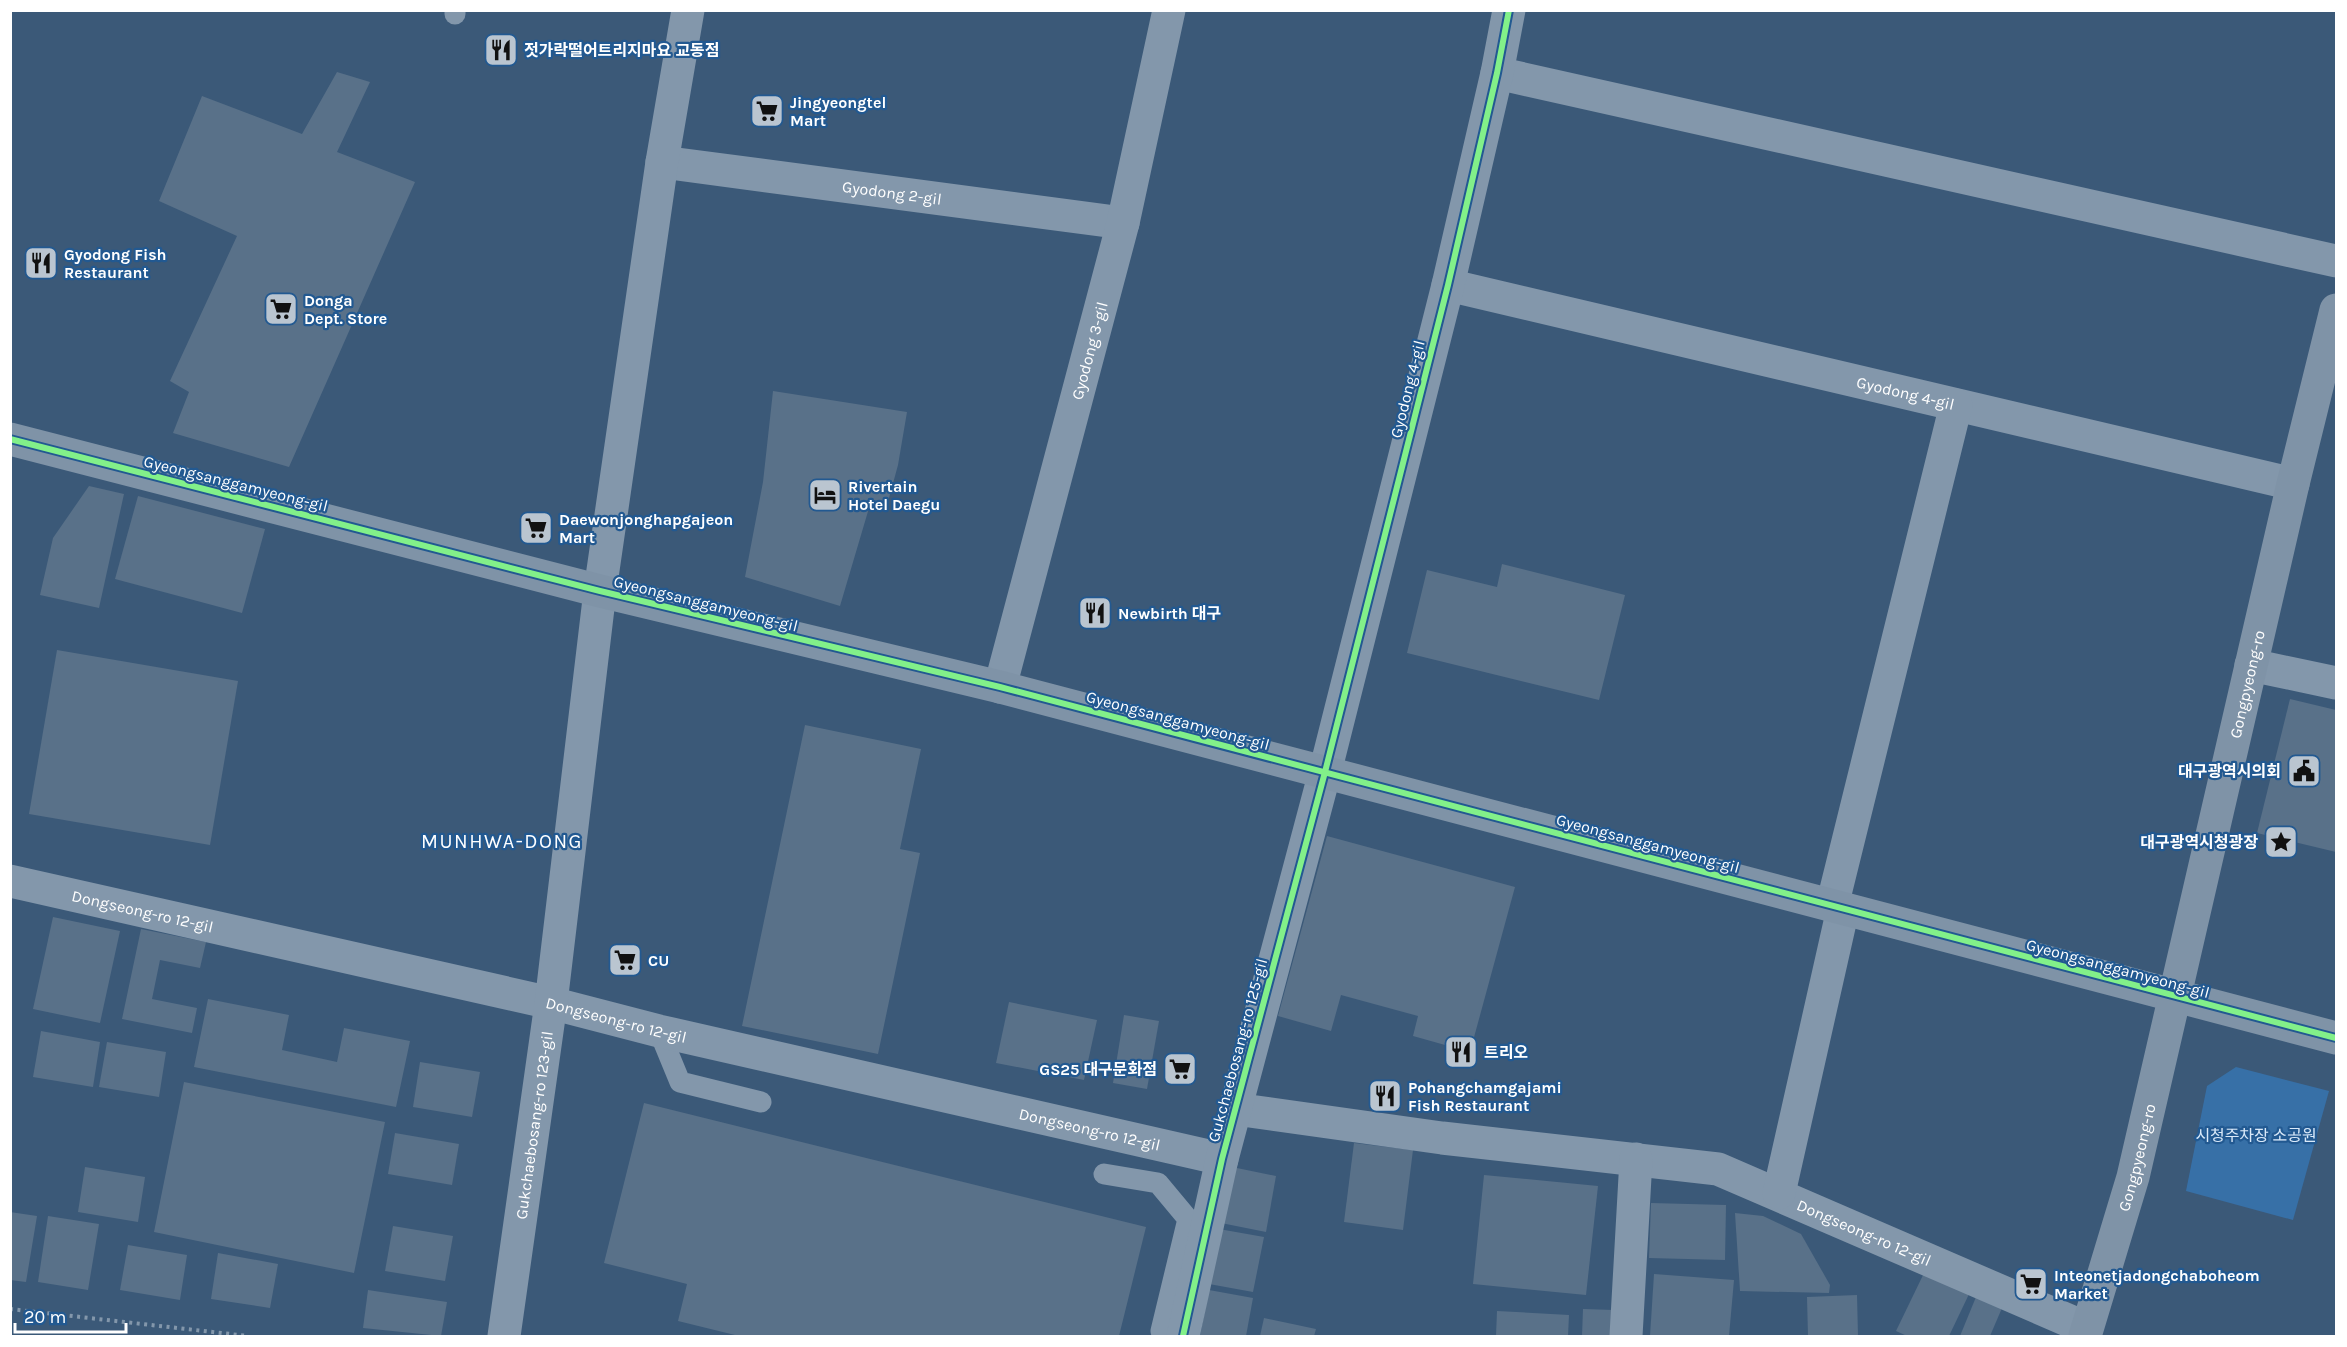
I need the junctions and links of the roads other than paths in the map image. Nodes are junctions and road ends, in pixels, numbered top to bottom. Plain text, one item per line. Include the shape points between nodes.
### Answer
1 (688, 10) edge
2 (1509, 10) edge
3 (1169, 11) edge
4 (1497, 73) junction
5 (662, 162) junction
6 (1123, 224) junction
7 (2337, 261) edge
8 (1448, 285) junction
9 (2337, 310) edge
10 (1956, 405) junction
11 (10, 439) edge
12 (2293, 484) junction
13 (600, 591) junction
14 (2251, 665) junction
15 (2337, 683) edge
16 (1000, 687) junction
17 (1325, 772) junction
18 (10, 881) edge
19 (1837, 907) junction
20 (2175, 997) junction
21 (551, 1003) junction
22 (659, 1031) junction
23 (2337, 1038) edge
24 (761, 1102) dead end
25 (1235, 1109) junction
26 (1222, 1159) junction
27 (1636, 1159) junction
28 (1104, 1174) dead end
29 (1779, 1193) junction
30 (2086, 1332) edge
31 (504, 1336) edge
32 (1163, 1336) edge
33 (1183, 1336) edge
34 (1626, 1336) edge

1 - 5 street
2 - 4 street, Gyodong 4-gil
3 - 6 street, Gyodong 3-gil
4 - 7 street
4 - 8 street, Gyodong 4-gil
5 - 6 street, Gyodong 2-gil
5 - 13 street
6 - 16 street, Gyodong 3-gil
8 - 10 street, Gyodong 4-gil
8 - 17 street, Gyodong 4-gil
9 - 12 street, Gongpyeong-ro
10 - 12 street, Gyodong 4-gil
10 - 19 street
11 - 13 street, Gyeongsanggamyeong-gil
12 - 14 street, Gongpyeong-ro
13 - 16 street, Gyeongsanggamyeong-gil
13 - 21 street, Gukchaebosang-ro 123-gil
14 - 15 street
14 - 20 street, Gongpyeong-ro
16 - 17 street, Gyeongsanggamyeong-gil
17 - 19 street, Gyeongsanggamyeong-gil
17 - 25 street, Gukchaebosang-ro 125-gil
18 - 21 street, Dongseong-ro 12-gil
19 - 20 street, Gyeongsanggamyeong-gil
19 - 29 street
20 - 23 street, Gyeongsanggamyeong-gil
20 - 30 street, Gongpyeong-ro via 2133,1177
21 - 22 street, Dongseong-ro 12-gil
21 - 31 street, Gukchaebosang-ro 123-gil
22 - 24 lane via 680,1082
22 - 26 street, Dongseong-ro 12-gil
25 - 26 street, Gukchaebosang-ro 125-gil
25 - 27 street, Dongseong-ro 12-gil via 1442,1138
26 - 33 street, Gukchaebosang-ro 125-gil
27 - 29 street, Dongseong-ro 12-gil via 1718,1169
27 - 34 street
28 - 32 lane via 1158,1183 1188,1219 1161,1331
29 - 30 street, Dongseong-ro 12-gil

